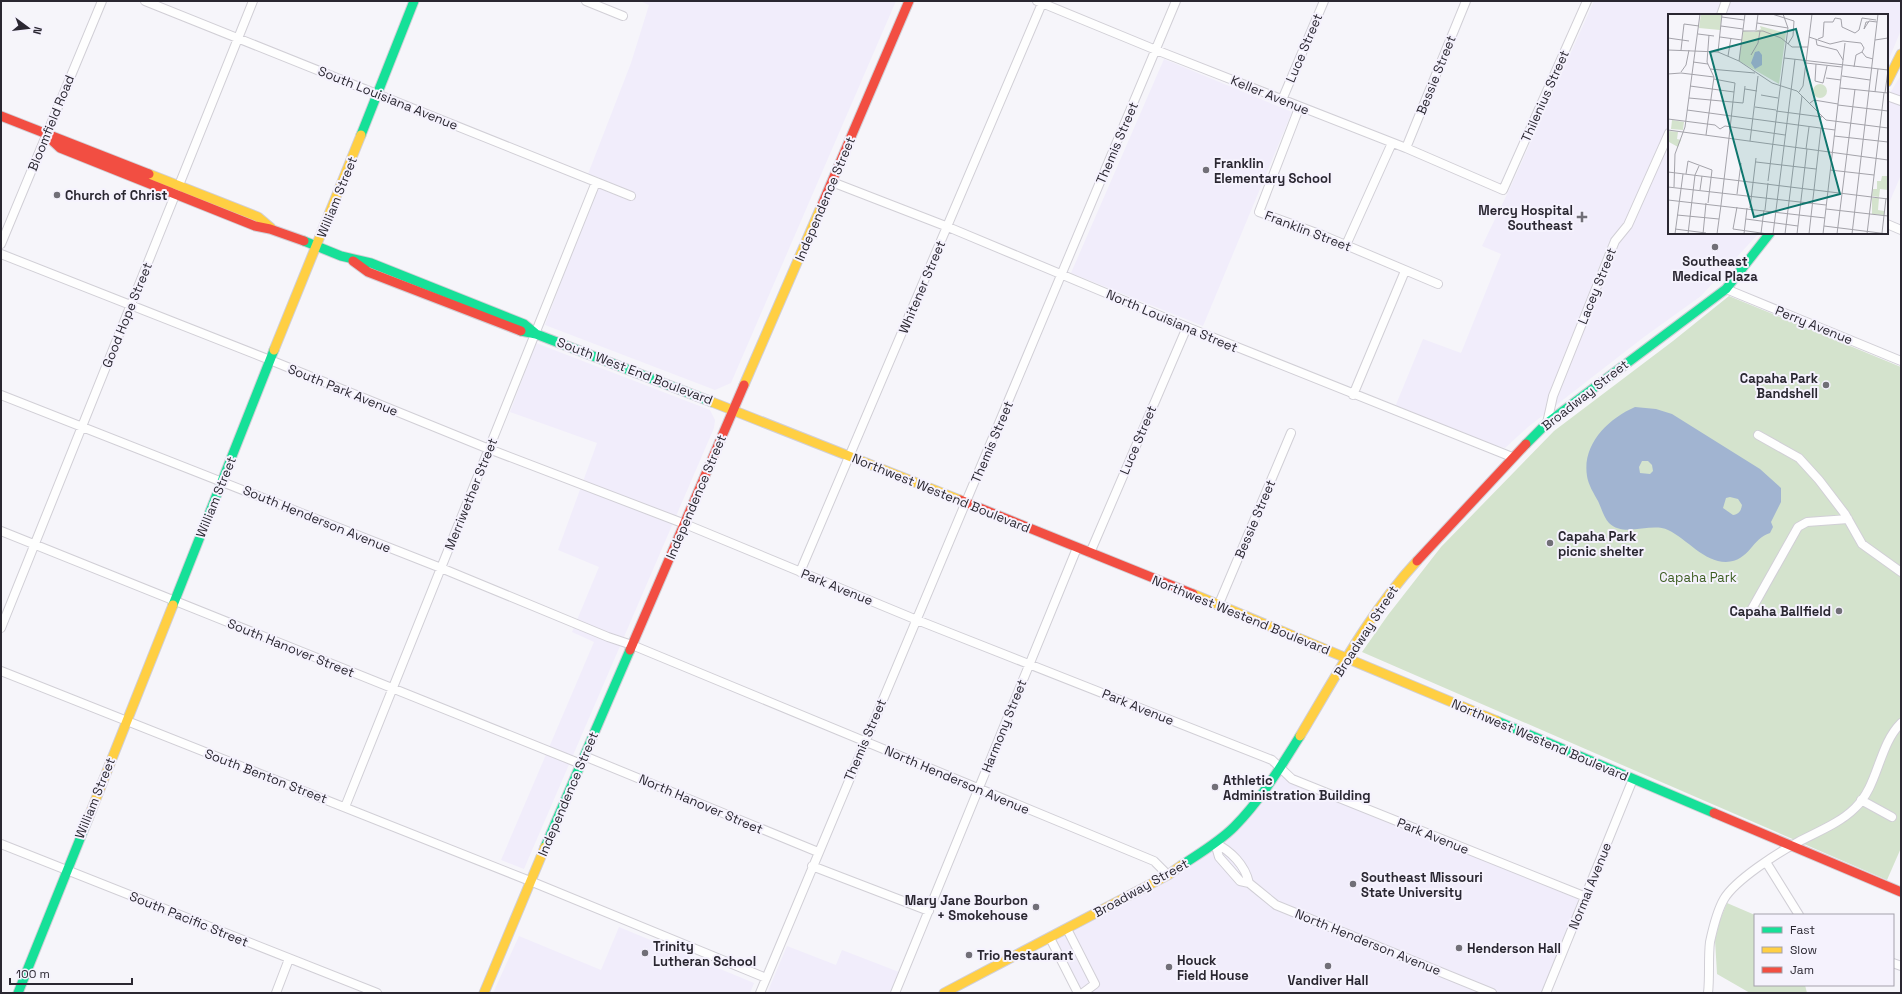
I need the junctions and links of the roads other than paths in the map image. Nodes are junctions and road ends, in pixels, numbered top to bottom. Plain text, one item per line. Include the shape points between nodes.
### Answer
1 (102, 1) edge
2 (145, 1) edge
3 (253, 1) edge
4 (414, 1) edge
5 (586, 1) edge
6 (909, 1) edge
7 (1176, 1) edge
8 (1324, 1) edge
9 (1466, 1) edge
10 (1587, 1) edge
11 (1726, 1) edge
12 (1041, 2) edge
13 (1721, 14) edge
14 (623, 16) dead end
15 (238, 37) junction
16 (1156, 50) junction
17 (1901, 54) edge
18 (1888, 80) edge
19 (377, 94) junction
20 (1888, 96) edge
21 (1282, 100) junction
22 (1901, 101) edge
23 (1, 116) edge
24 (46, 135) junction
25 (1668, 135) edge
26 (1392, 143) junction
27 (1406, 148) junction
28 (596, 182) junction
29 (832, 182) junction
30 (179, 185) junction
31 (1503, 190) joint
32 (176, 194) junction
33 (631, 196) dead end
34 (1888, 224) edge
35 (948, 227) junction
36 (272, 228) junction
37 (1901, 230) edge
38 (1769, 234) edge
39 (1, 244) edge
40 (1346, 245) junction
41 (317, 247) junction
42 (1, 254) edge
43 (1405, 271) junction
44 (1062, 275) junction
45 (1438, 284) dead end
46 (1726, 289) junction
47 (131, 306) junction
48 (1187, 327) junction
49 (536, 334) junction
50 (270, 360) junction
51 (1901, 361) edge
52 (1, 395) edge
53 (1353, 395) junction
54 (733, 410) junction
55 (1547, 423) junction
56 (82, 427) junction
57 (1291, 433) dead end
58 (1758, 435) dead end
59 (489, 449) junction
60 (849, 455) junction
61 (1512, 457) junction
62 (222, 481) junction
63 (966, 503) junction
64 (1848, 519) junction
65 (685, 524) junction
66 (1, 531) edge
67 (35, 544) junction
68 (1077, 548) junction
69 (1090, 553) junction
70 (441, 568) junction
71 (800, 572) junction
72 (1901, 572) edge
73 (174, 601) junction
74 (1218, 606) junction
75 (1749, 614) dead end
76 (917, 620) junction
77 (1, 628) edge
78 (632, 645) junction
79 (1347, 658) junction
80 (1029, 664) junction
81 (1, 671) edge
82 (393, 689) junction
83 (126, 721) junction
84 (1901, 723) edge
85 (864, 741) junction
86 (583, 760) junction
87 (1280, 768) junction
88 (1633, 780) junction
89 (978, 790) junction
90 (1861, 800) junction
91 (345, 807) junction
92 (1892, 817) dead end
93 (1215, 843) junction
94 (1, 844) edge
95 (1790, 846) junction
96 (818, 852) junction
97 (1766, 862) junction
98 (812, 866) junction
99 (67, 869) junction
100 (1168, 876) junction
101 (530, 881) junction
102 (1901, 892) edge
103 (1586, 897) junction
104 (929, 911) junction
105 (1798, 914) edge
106 (1067, 929) junction
107 (1050, 938) junction
108 (290, 959) junction
109 (766, 978) junction
110 (18, 993) edge
111 (276, 993) edge
112 (377, 993) edge
113 (484, 993) edge
114 (760, 993) edge
115 (895, 993) edge
116 (944, 993) edge
117 (1078, 993) edge
118 (1083, 993) edge
119 (1492, 993) edge
120 (1546, 993) edge
121 (1708, 993) edge

1 - 24 street, Bloomfield Road
2 - 15 street, South Louisiana Avenue
3 - 15 street, Good Hope Street
4 - 19 street, William Street
5 - 14 street
6 - 29 street, Independence Street
7 - 16 street, Themis Street
8 - 21 street, Luce Street
9 - 27 street, Bessie Street
10 - 31 street, Thilenius Street
11 - 13 street
12 - 16 street, Keller Avenue
12 - 35 street, Whitener Street
15 - 19 street, South Louisiana Avenue
15 - 30 street, Good Hope Street
16 - 21 street, Keller Avenue
16 - 44 street, Themis Street
17 - 18 street
19 - 28 street, South Louisiana Avenue
19 - 41 street, William Street
20 - 22 street
21 - 26 street, Keller Avenue
21 - 40 street, Franklin Street via 1299,108 1259,212
23 - 24 street, South West End Boulevard
24 - 30 street, South West End Boulevard
24 - 32 street, South West End Boulevard via 60,148
24 - 39 street, Bloomfield Road
25 - 55 street, Lacey Street via 1628,226 1615,242 1553,396
26 - 27 street, Keller Avenue
26 - 40 street
27 - 31 street, Keller Avenue
28 - 33 street, South Louisiana Avenue
28 - 49 street, Merriwether Street
29 - 35 street, North Louisiana Street
29 - 54 street, Independence Street
30 - 32 street, Good Hope Street
30 - 36 street, South West End Boulevard via 258,217
32 - 36 street, South West End Boulevard via 255,226
32 - 47 street, Good Hope Street
34 - 37 street
35 - 44 street, North Louisiana Street
35 - 60 street, Whitener Street
36 - 41 street, South West End Boulevard
38 - 46 street, Broadway Street
40 - 43 street, Franklin Street
41 - 49 street, South West End Boulevard via 414,280 524,324
41 - 50 street, William Street
42 - 47 street, South Park Avenue
43 - 45 street, Franklin Street
43 - 53 street
44 - 48 street, North Louisiana Street
44 - 63 street, Themis Street
46 - 51 street, Perry Avenue
46 - 55 street, Broadway Street
47 - 50 street, South Park Avenue
47 - 56 street, Good Hope Street
48 - 53 street, North Louisiana Street
48 - 69 street, Luce Street
49 - 54 street, South West End Boulevard
49 - 59 street, Merriwether Street
50 - 59 street, South Park Avenue
50 - 62 street, William Street
52 - 56 street, South Henderson Avenue
53 - 61 street, North Louisiana Street
54 - 60 street, Northwest Westend Boulevard
54 - 65 street, Independence Street
55 - 61 street, Broadway Street
56 - 62 street, South Henderson Avenue
56 - 67 street, Good Hope Street
57 - 74 street, Bessie Street
58 - 64 street via 1800,458
59 - 65 street, South Park Avenue
59 - 70 street, Merriwether Street
60 - 63 street, Northwest Westend Boulevard
60 - 71 street, Whitener Street
61 - 79 street, Broadway Street via 1399,581
62 - 70 street, South Henderson Avenue
62 - 73 street, William Street
63 - 68 street, Northwest Westend Boulevard
63 - 76 street, Themis Street
64 - 72 street via 1862,544
64 - 75 street via 1807,522 1798,527
65 - 71 street, Park Avenue
65 - 78 street, Independence Street
66 - 67 street, South Hanover Street
67 - 73 street, South Hanover Street
67 - 77 street, Good Hope Street
68 - 69 street, Northwest Westend Boulevard
68 - 80 street, Harmony Street
69 - 74 street, Northwest Westend Boulevard
70 - 78 street, South Henderson Avenue
70 - 82 street, Merriwether Street
71 - 76 street, Park Avenue
73 - 82 street, South Hanover Street
73 - 83 street, William Street
74 - 79 street, Northwest Westend Boulevard
76 - 80 street, Park Avenue
76 - 85 street, Themis Street
78 - 85 street, North Henderson Avenue
78 - 86 street, Independence Street
79 - 87 street, Broadway Street
79 - 88 street, Northwest Westend Boulevard
80 - 87 street, Park Avenue via 1272,760
80 - 89 street, Harmony Street
81 - 83 street, South Benton Street
82 - 86 street, South Hanover Street
82 - 91 street, Merriwether Street
83 - 91 street, South Benton Street
83 - 99 street, William Street
84 - 90 street via 1896,728 1867,793
85 - 89 street, North Henderson Avenue
85 - 96 street, Themis Street
86 - 96 street, North Hanover Street
86 - 101 street, Independence Street
87 - 93 street, Broadway Street via 1248,812
87 - 103 street, Park Avenue via 1292,779
88 - 95 street, Northwest Westend Boulevard
88 - 103 street, Normal Avenue
89 - 100 street, North Henderson Avenue via 1154,861
89 - 104 street, Harmony Street
90 - 92 street
90 - 95 street via 1839,820
91 - 101 street, South Benton Street
93 - 100 street, Broadway Street
93 - 119 street, North Henderson Avenue via 1228,849 1247,873 1249,883 1276,905
94 - 99 street, South Pacific Street
95 - 97 street
95 - 102 street, Northwest Westend Boulevard
96 - 98 street, Themis Street
97 - 105 street
97 - 121 street via 1724,898 1710,943
98 - 104 street
98 - 109 street, Themis Street
99 - 108 street, South Pacific Street
99 - 110 street, William Street
100 - 106 street, Broadway Street
101 - 109 street, South Benton Street
101 - 113 street, Independence Street
103 - 120 street, Normal Avenue
104 - 115 street, Harmony Street
106 - 107 street, Broadway Street
106 - 118 street via 1095,984
107 - 116 street, Broadway Street
107 - 117 street
108 - 111 street
108 - 112 street, South Pacific Street
109 - 114 street, Themis Street

